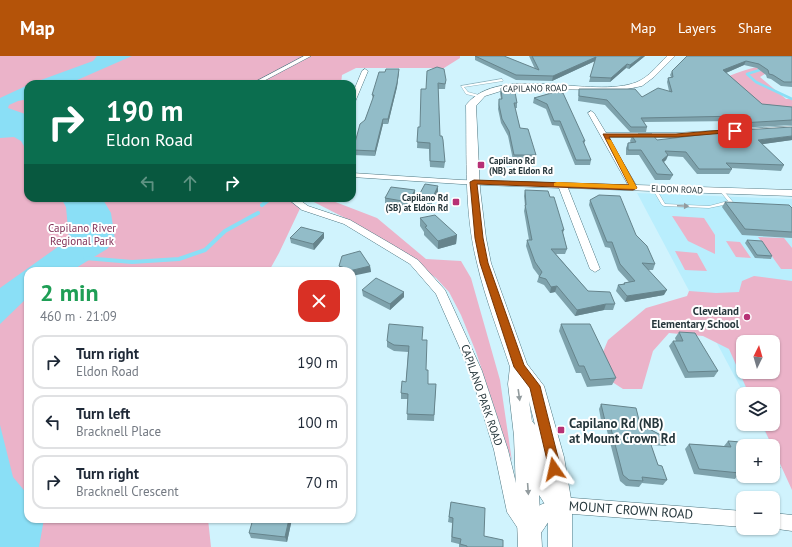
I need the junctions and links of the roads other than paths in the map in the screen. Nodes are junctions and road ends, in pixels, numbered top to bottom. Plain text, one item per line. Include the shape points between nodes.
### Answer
1 (308, 56) edge
2 (670, 56) edge
3 (365, 71) dead end
4 (262, 80) edge
5 (502, 80) dead end
6 (356, 92) edge
7 (478, 96) junction
8 (591, 113) dead end
9 (792, 128) edge
10 (605, 135) junction
11 (356, 175) edge
12 (474, 182) junction
13 (562, 184) junction
14 (633, 188) junction
15 (654, 188) junction
16 (722, 191) junction
17 (792, 193) edge
18 (296, 202) edge
19 (595, 269) dead end
20 (519, 367) junction
21 (522, 423) junction
22 (560, 505) junction
23 (736, 518) edge
24 (780, 522) edge
25 (792, 523) edge
26 (533, 542) edge
27 (560, 547) edge

1 - 4 street
2 - 7 main road, CAPILANO ROAD via 642,82 629,86 507,88
3 - 6 street
5 - 7 lane via 462,86 467,93
7 - 12 main road via 471,105
8 - 10 street
9 - 10 street via 676,135
10 - 14 street
11 - 12 street, ELDON ROAD
12 - 13 street, ELDON ROAD
12 - 20 main road via 484,263
13 - 14 street, ELDON ROAD
13 - 19 street
14 - 15 street, ELDON ROAD
15 - 16 street, ELDON ROAD
15 -> 16 lane via 664,205 679,206 709,207 731,202
16 - 17 street, ELDON ROAD
18 - 26 street, CAPILANO PARK ROAD via 306,208 347,222 414,262 441,293 476,371 501,450 515,512
20 -> 21 main road via 517,384
20 - 22 main road via 535,386 553,457
21 - 22 main road via 543,457 544,484
21 -> 26 main road
22 - 23 street, MOUNT CROWN ROAD
22 - 26 street, MOUNT CROWN ROAD via 546,511
22 - 27 main road
24 - 25 street

